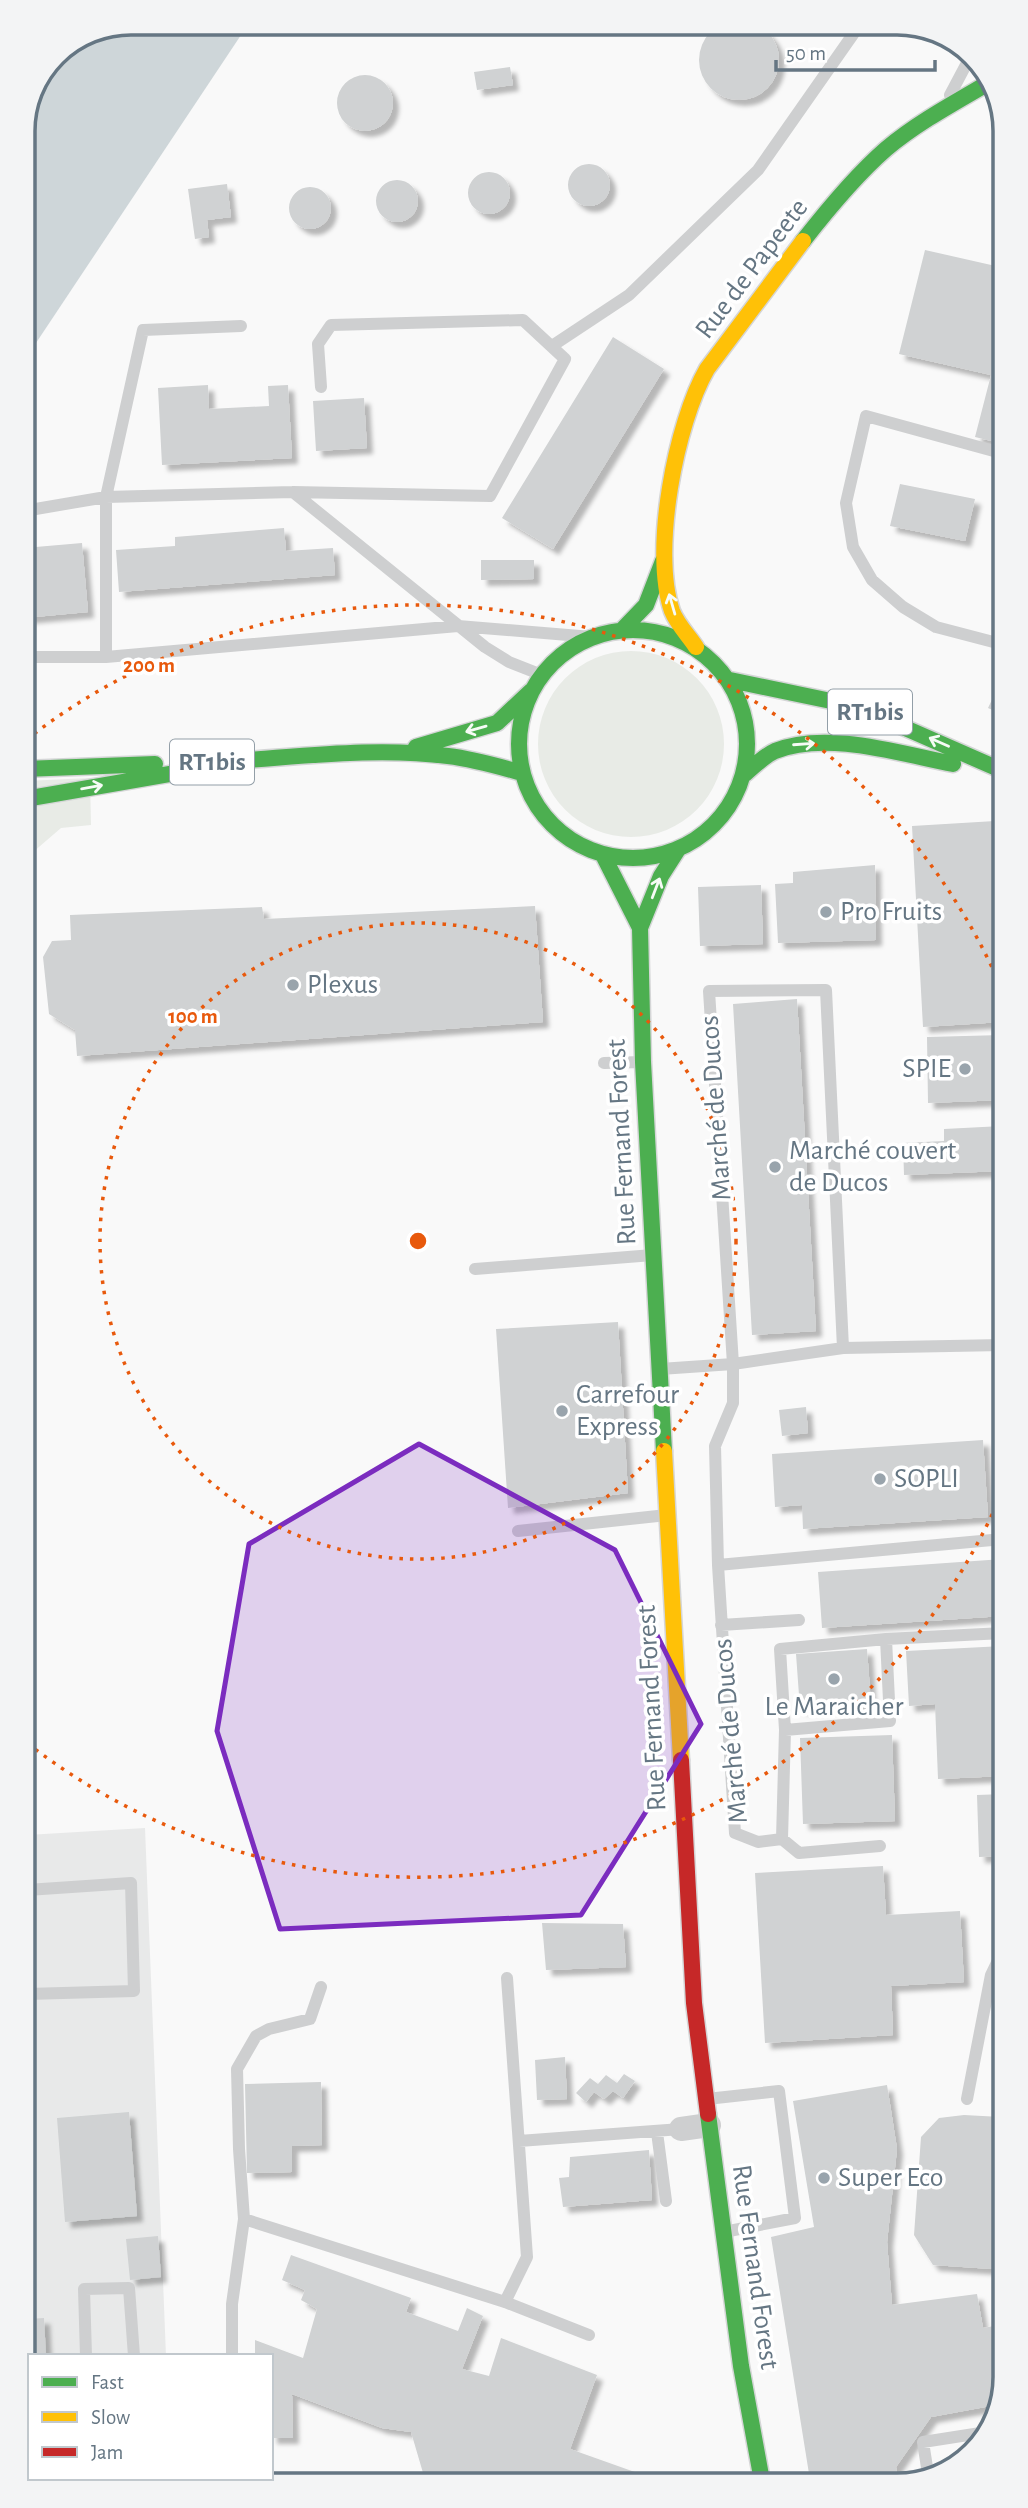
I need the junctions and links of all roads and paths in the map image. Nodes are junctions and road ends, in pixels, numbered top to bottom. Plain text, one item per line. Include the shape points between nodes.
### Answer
1 (853, 35) edge
2 (966, 64) edge
3 (982, 87) edge
4 (942, 111) junction
5 (241, 326) dead end
6 (552, 346) junction
7 (321, 387) dead end
8 (993, 451) edge
9 (293, 492) junction
10 (106, 497) junction
11 (35, 510) edge
12 (665, 556) junction
13 (458, 626) junction
14 (622, 629) junction
15 (592, 637) junction
16 (993, 642) edge
17 (696, 647) junction
18 (35, 657) edge
19 (106, 657) junction
20 (542, 675) junction
21 (730, 680) junction
22 (531, 691) junction
23 (400, 752) junction
24 (250, 760) junction
25 (993, 767) edge
26 (35, 769) edge
27 (993, 770) edge
28 (522, 773) junction
29 (745, 774) junction
30 (35, 797) edge
31 (677, 851) junction
32 (603, 855) junction
33 (640, 928) junction
34 (643, 1062) junction
35 (604, 1063) dead end
36 (653, 1255) junction
37 (475, 1269) dead end
38 (993, 1345) edge
39 (843, 1348) junction
40 (733, 1364) junction
41 (660, 1369) junction
42 (668, 1515) junction
43 (518, 1531) dead end
44 (993, 1540) edge
45 (718, 1565) junction
46 (799, 1620) dead end
47 (721, 1625) junction
48 (993, 1634) edge
49 (886, 1639) junction
50 (785, 1730) junction
51 (782, 1839) junction
52 (880, 1846) dead end
53 (35, 1889) edge
54 (993, 1971) edge
55 (507, 1978) dead end
56 (321, 1987) dead end
57 (35, 1994) edge
58 (705, 2099) junction
59 (967, 2099) dead end
60 (709, 2125) junction
61 (681, 2129) joint
62 (657, 2132) junction
63 (519, 2141) junction
64 (666, 2201) dead end
65 (243, 2219) junction
66 (723, 2232) junction
67 (505, 2302) junction
68 (589, 2335) dead end
69 (86, 2354) edge
70 (134, 2354) edge
71 (232, 2354) edge
72 (974, 2434) edge
73 (927, 2468) edge
74 (761, 2473) edge

1 - 6 lane via 758,170 629,295
2 - 4 lane
3 - 4 main road, Rue de Papeete
4 - 12 main road, Rue de Papeete via 877,158 815,226 698,386 679,439
5 - 10 lane via 143,330
6 - 7 lane via 523,320 331,325 318,344
6 - 9 lane via 565,359 490,496
8 - 16 lane via 866,416 846,503 853,547 872,580 936,627
9 - 10 lane
9 - 13 lane
10 - 11 lane
10 - 19 lane
12 - 14 main road, Rue de Papeete via 646,605
17 -> 12 main road, Rue de Papeete via 671,608
13 - 15 lane
13 - 19 lane
13 - 20 lane via 509,662
14 - 15 main road
14 - 17 main road via 660,632
15 - 20 main road via 573,647
17 - 21 main road
18 - 19 lane
20 - 22 main road
25 -> 21 main road, RT1bis via 855,706
21 - 29 main road via 743,710 748,742
22 -> 23 main road, RT1bis via 497,723
22 - 28 main road via 522,718
23 - 24 main road, RT1bis
23 - 28 main road, RT1bis via 497,764
24 - 26 main road, RT1bis
30 -> 24 main road
29 -> 27 main road, RT1bis via 773,752 792,745 825,743
28 - 32 main road via 534,802 552,826 576,844
29 - 31 main road via 730,806 707,832
31 - 32 main road via 640,859
33 -> 31 main road, Rue Fernand Forest via 660,876
32 - 33 main road, Rue Fernand Forest
33 - 34 main road, Rue Fernand Forest
34 - 35 lane
34 - 36 main road, Rue Fernand Forest
36 - 37 lane
36 - 41 main road, Rue Fernand Forest
38 - 39 lane
39 - 40 lane
39 - 40 lane, Marché de Ducos via 826,990 709,991
40 - 41 lane
40 - 45 lane, Marché de Ducos via 733,1403 715,1446
41 - 42 main road, Rue Fernand Forest
42 - 43 lane
42 - 58 main road, Rue Fernand Forest via 694,2003
44 - 45 lane
45 - 47 lane, Marché de Ducos
46 - 47 lane, Marché de Ducos
47 - 51 lane, Marché de Ducos via 734,1833 758,1842
48 - 49 lane, Marché de Ducos
49 - 50 lane, Marché de Ducos via 890,1721
49 - 50 lane, Marché de Ducos via 780,1649
50 - 51 lane, Marché de Ducos
51 - 52 lane, Marché de Ducos via 799,1853
53 - 57 lane via 131,1883 134,1991
54 - 59 lane
55 - 63 lane
56 - 65 lane via 310,2019 256,2036 237,2069
58 - 60 main road, Rue Fernand Forest
58 - 66 lane via 779,2091 794,2218
60 - 61 street
60 - 66 main road, Rue Fernand Forest
61 - 62 lane
62 - 63 lane
62 - 64 lane
63 - 67 lane via 527,2257
65 - 67 lane
65 - 71 lane via 232,2304
66 - 74 main road, Rue Fernand Forest
67 - 68 lane
69 - 70 lane via 84,2289 129,2288
72 - 73 lane via 923,2442

